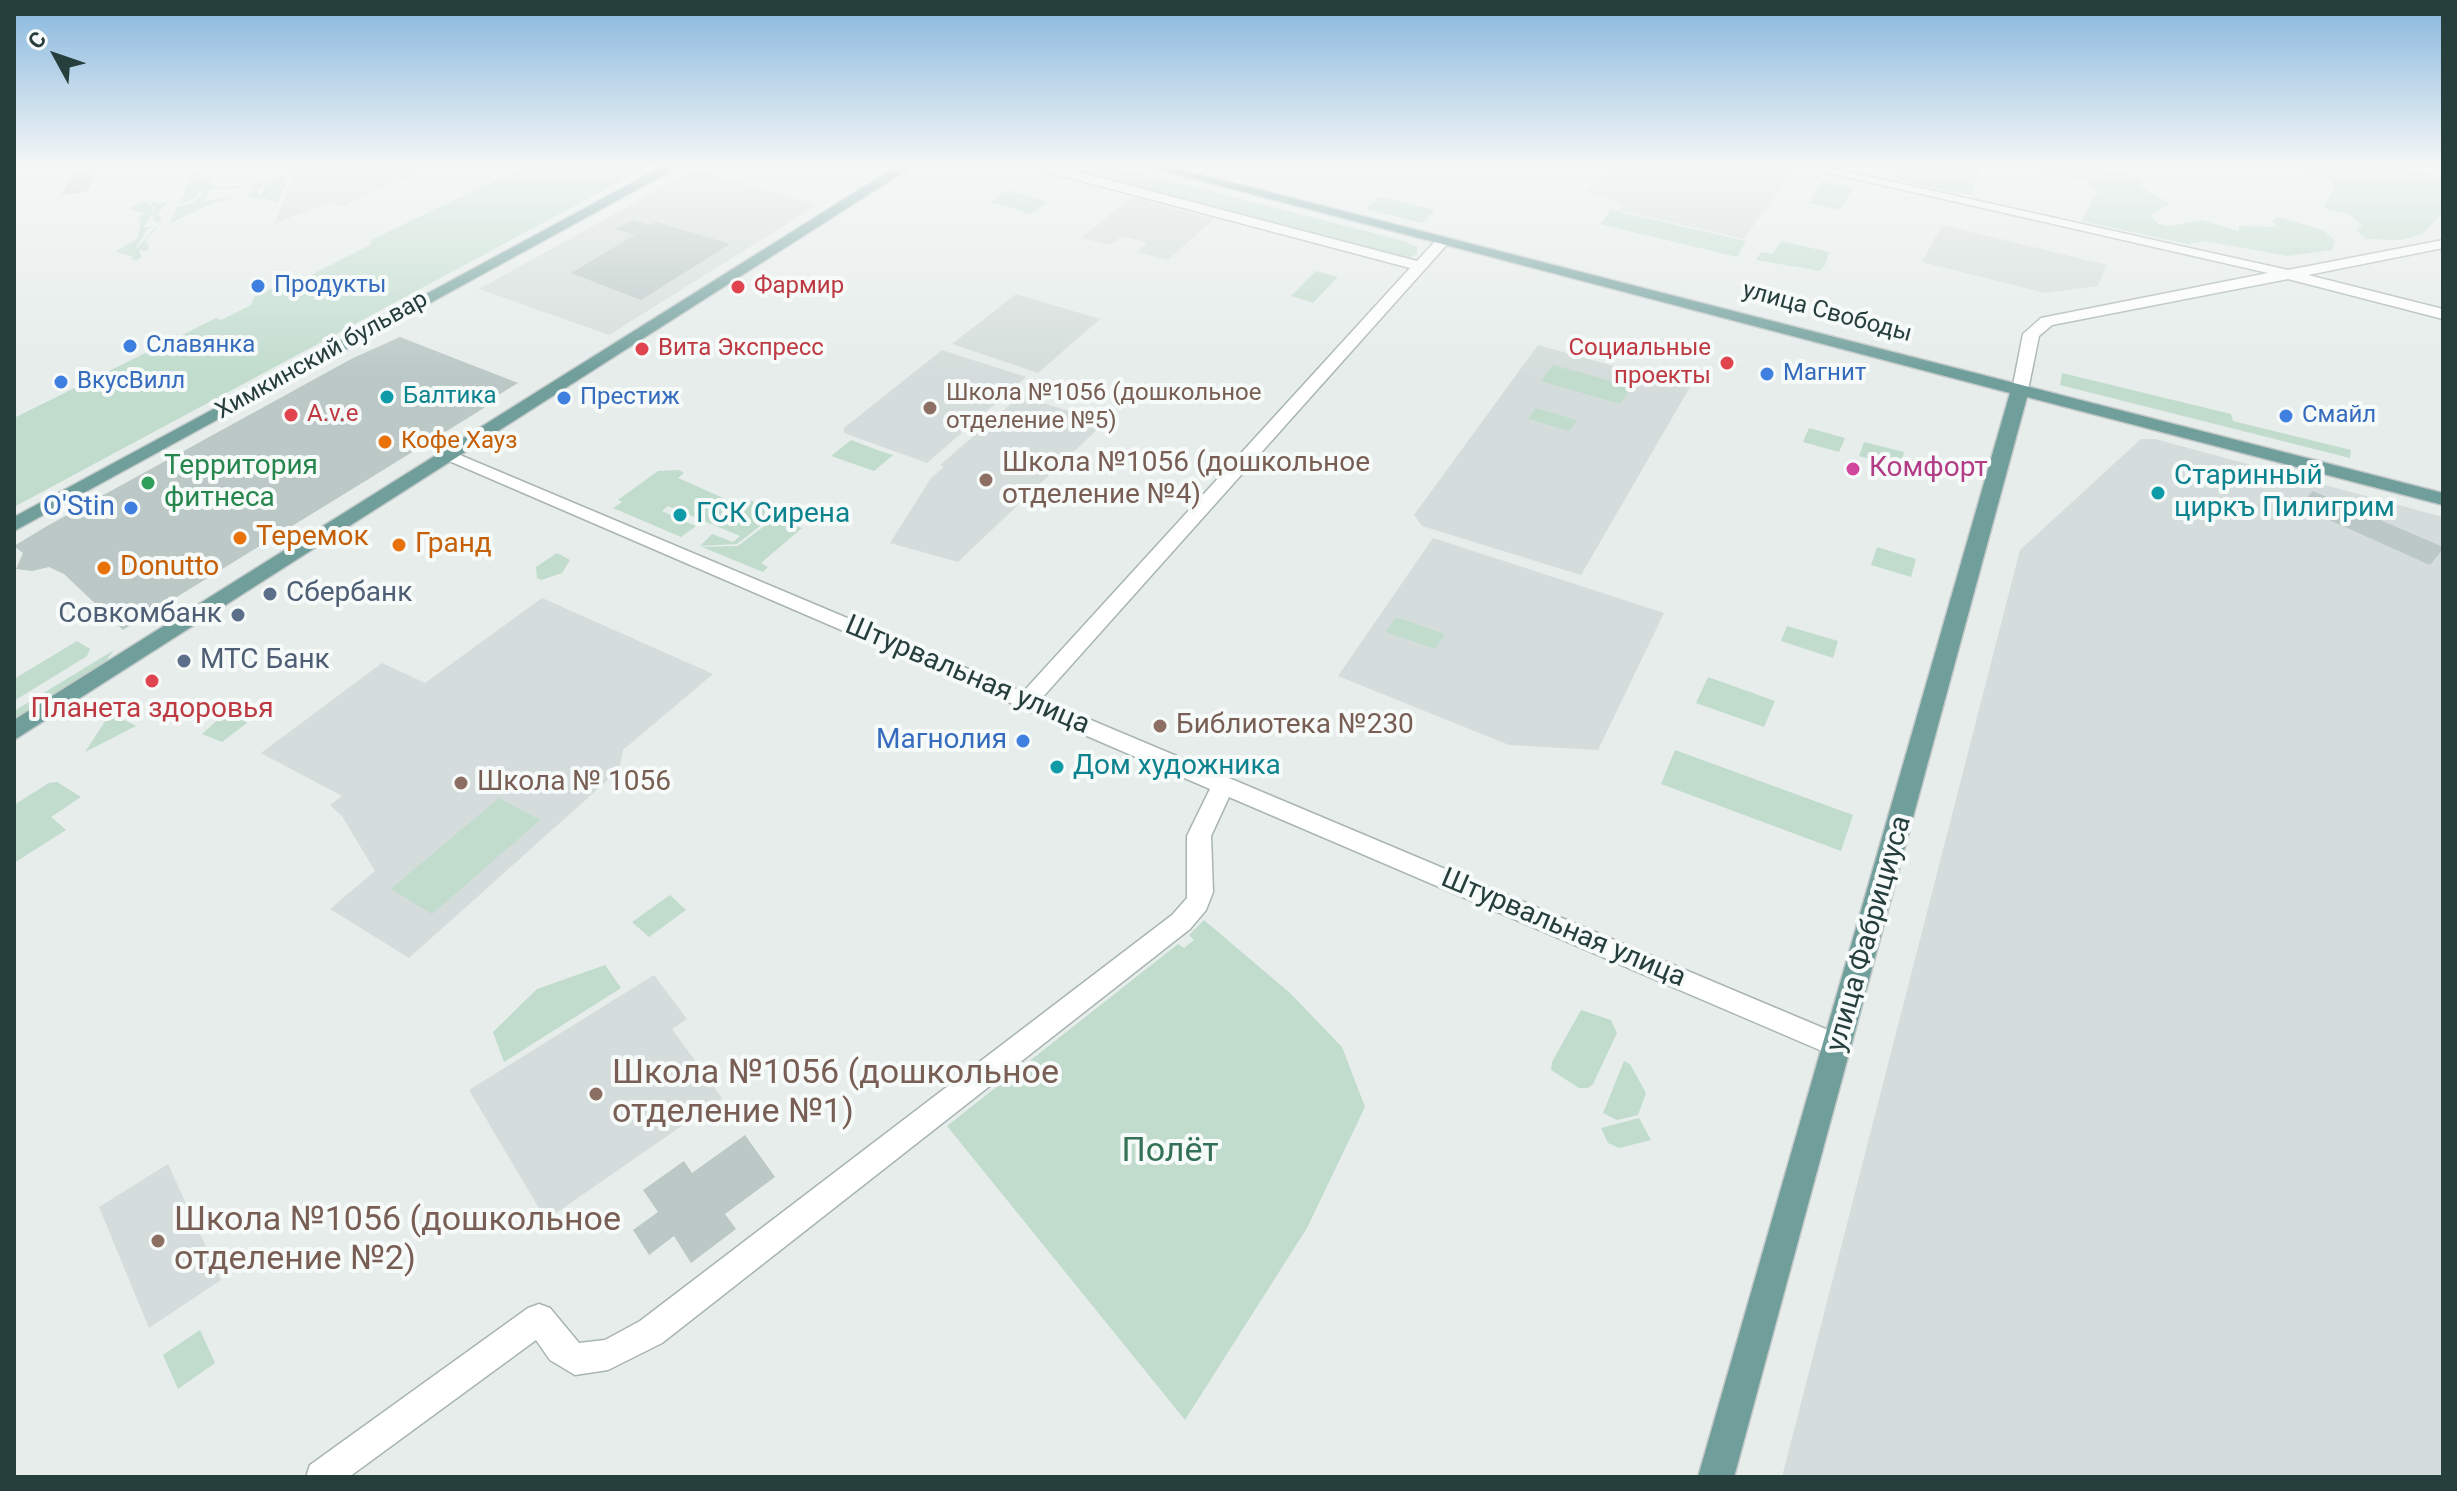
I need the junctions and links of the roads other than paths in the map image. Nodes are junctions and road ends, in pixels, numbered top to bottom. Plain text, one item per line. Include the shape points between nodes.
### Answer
1 (545, 236) edge
2 (797, 236) edge
3 (1305, 236) edge
4 (1427, 236) edge
5 (2118, 236) edge
6 (1444, 240) junction
7 (2443, 244) edge
8 (1420, 266) junction
9 (2291, 274) junction
10 (2443, 314) edge
11 (2020, 390) junction
12 (449, 457) junction
13 (2443, 499) edge
14 (14, 525) edge
15 (1026, 702) junction
16 (14, 731) edge
17 (1223, 785) junction
18 (1838, 1046) junction
19 (322, 1477) edge
20 (1716, 1477) edge

1 - 14 main road, Химкинский бульвар
2 - 12 main road
3 - 8 street
4 - 6 main road, улица Свободы
5 - 9 street
6 - 8 street
6 - 11 main road, улица Свободы
7 - 9 street
8 - 15 street
9 - 10 street
9 - 11 street via 2047,321 2031,334
11 - 13 main road, улица Свободы
11 - 18 main road, улица Фабрициуса
12 - 15 street, Штурвальная улица
12 - 16 main road
15 - 17 street, Штурвальная улица
17 - 18 street, Штурвальная улица
17 - 19 street via 1199,836 1201,892 1181,922 651,1332 608,1355 575,1359 539,1319
18 - 20 main road, улица Фабрициуса

